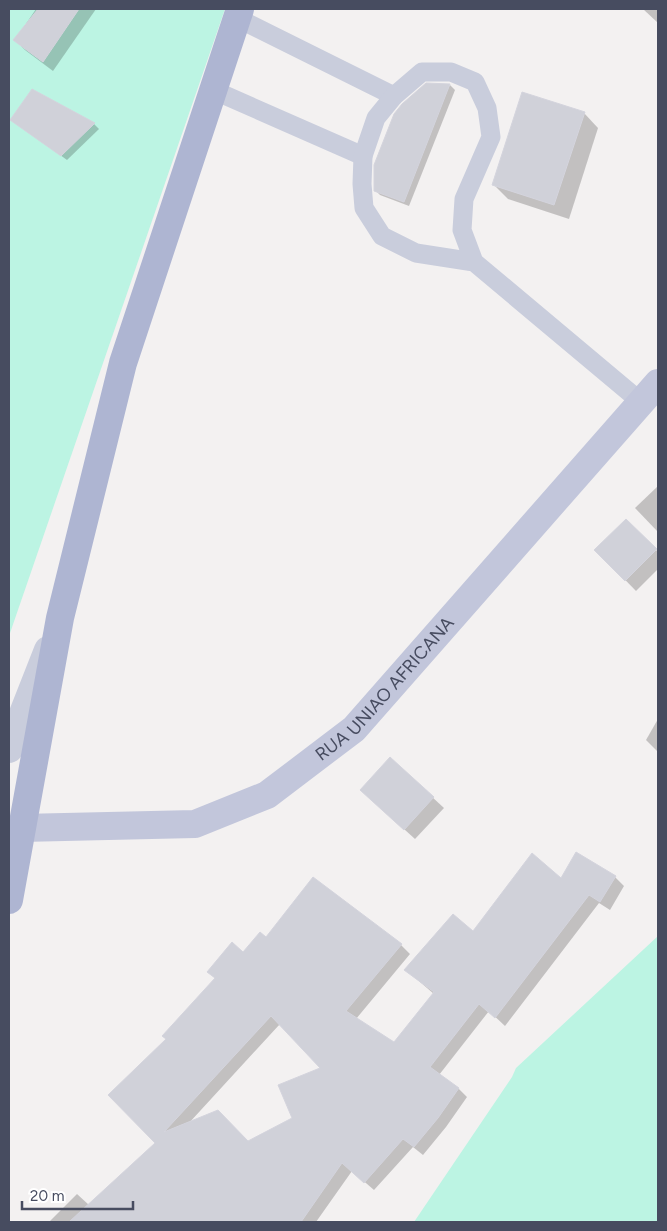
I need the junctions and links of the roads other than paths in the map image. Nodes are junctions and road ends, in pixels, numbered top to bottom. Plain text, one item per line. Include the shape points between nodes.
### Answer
1 (238, 14) edge
2 (213, 90) junction
3 (394, 96) junction
4 (363, 156) junction
5 (474, 262) junction
6 (650, 392) edge
7 (60, 618) junction
8 (9, 748) edge
9 (21, 828) junction
10 (9, 900) edge

1 - 2 main road
1 - 3 lane
2 - 4 lane
2 - 7 main road via 123,363
3 - 4 lane via 376,118
3 - 5 lane via 422,72 451,72 475,82 487,108 491,137 464,199 462,230
4 - 5 lane via 364,208 382,236 416,253
5 - 6 lane
6 - 9 main road, RUA UNIAO AFRICANA via 354,729 267,795 196,824
7 - 8 street
7 - 9 main road
9 - 10 main road

